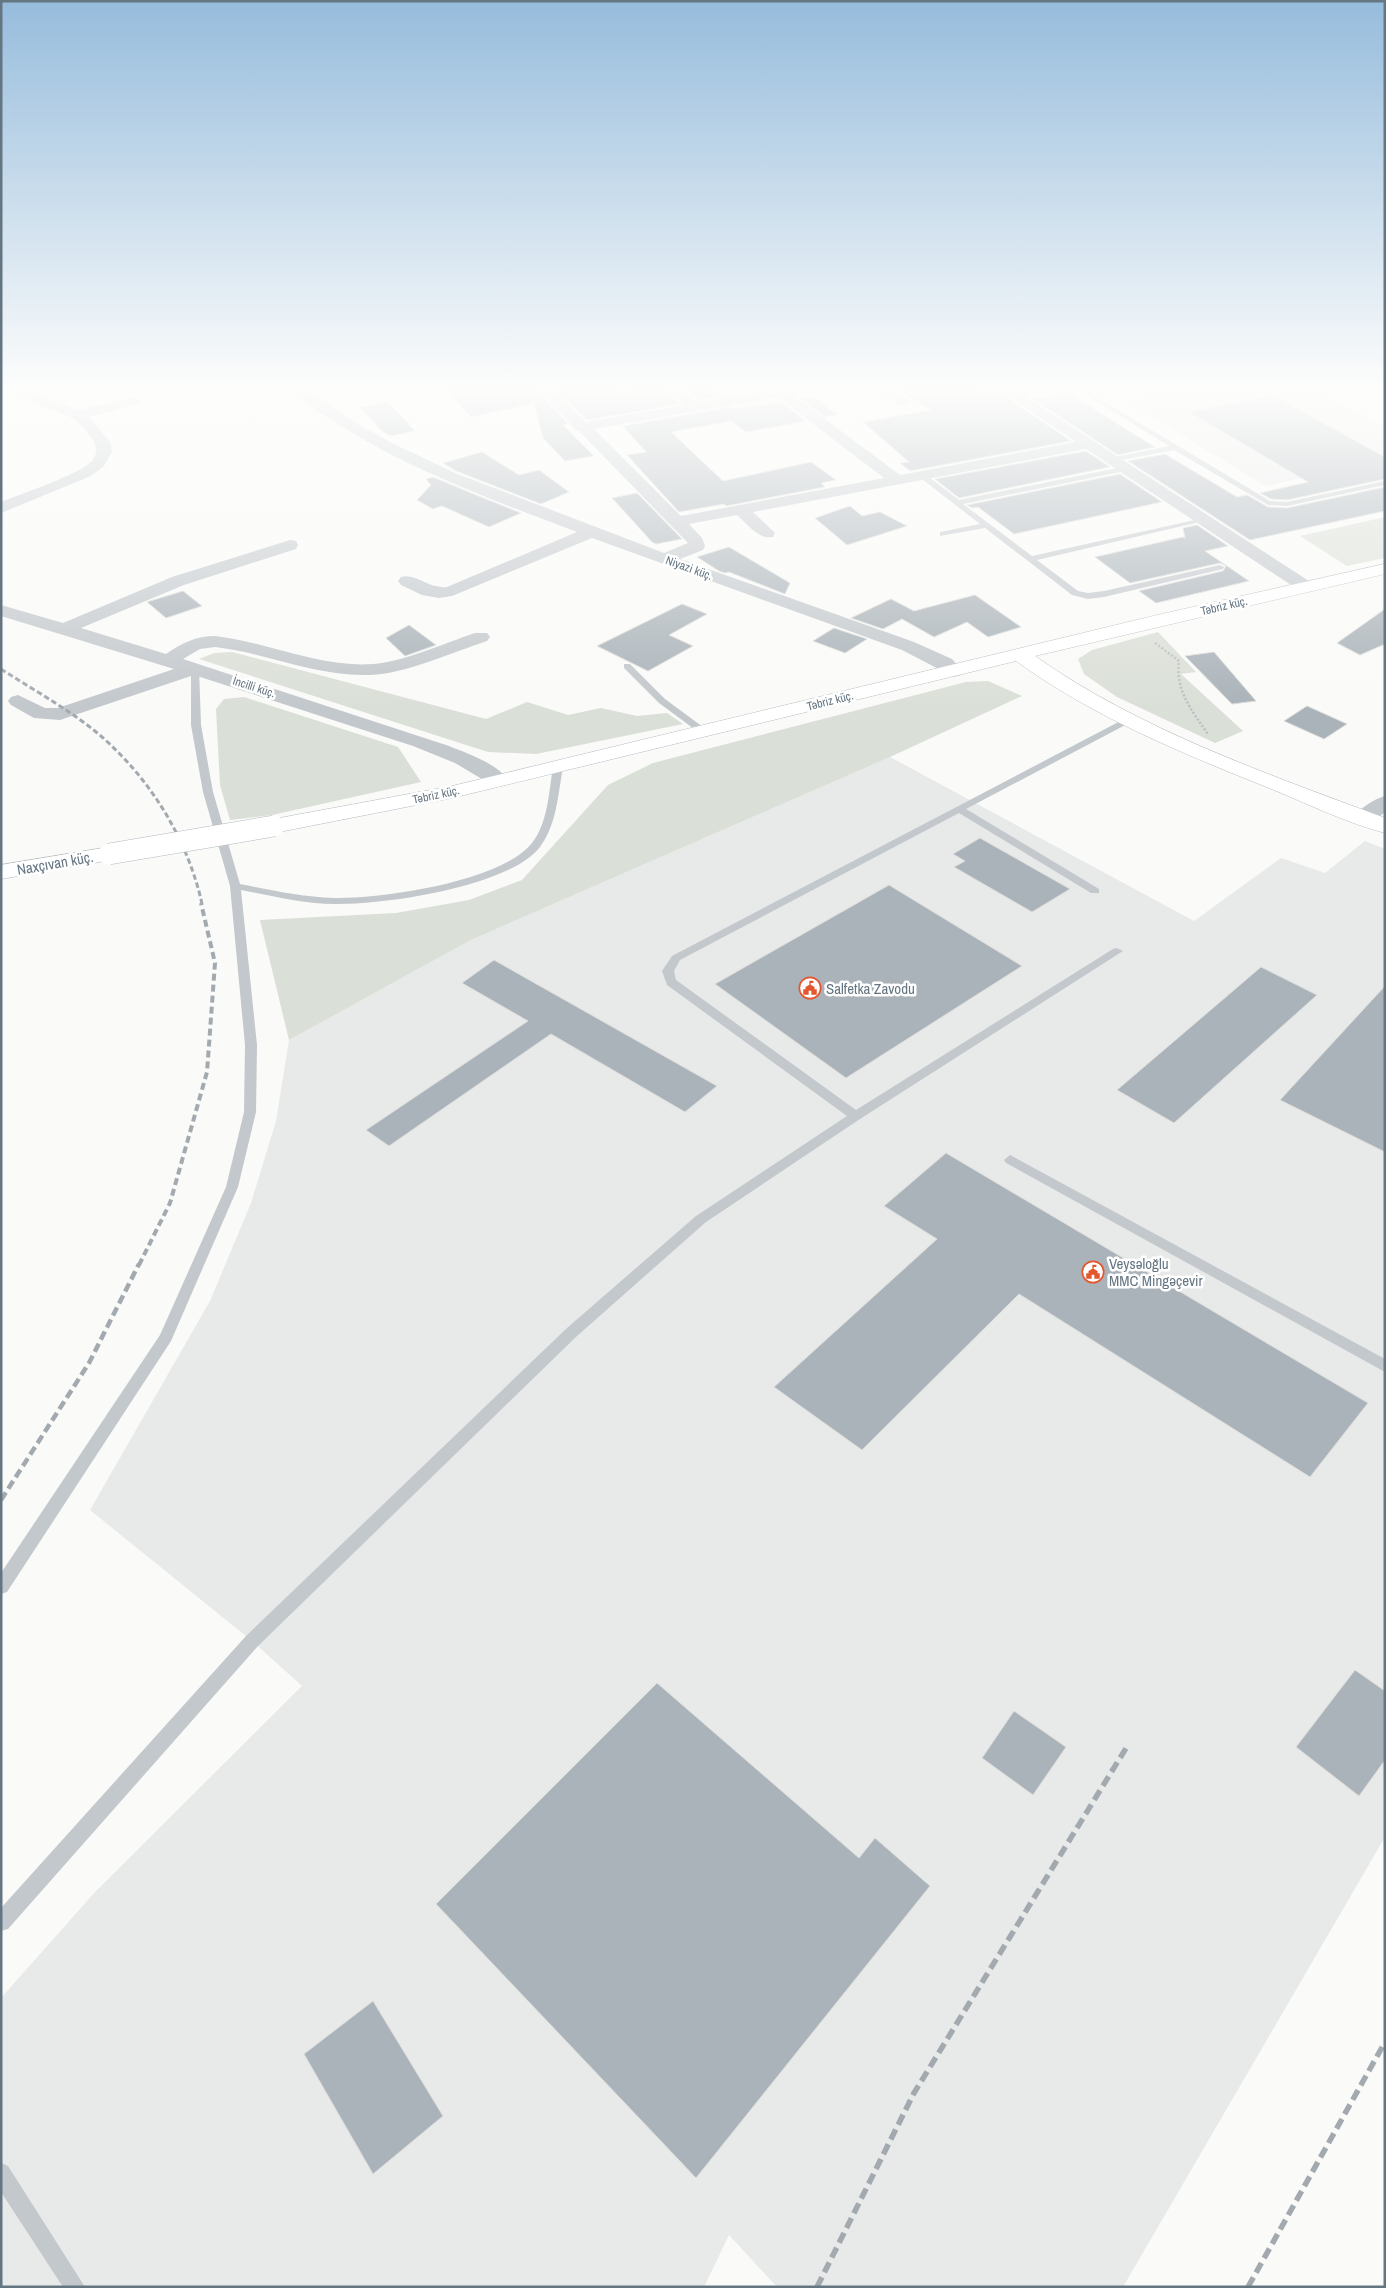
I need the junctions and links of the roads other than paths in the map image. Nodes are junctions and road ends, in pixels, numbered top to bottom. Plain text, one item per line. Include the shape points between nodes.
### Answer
1 (35, 494) edge
2 (495, 494) edge
3 (650, 494) edge
4 (829, 494) edge
5 (946, 494) edge
6 (996, 494) edge
7 (1165, 494) edge
8 (1253, 494) edge
9 (1335, 494) edge
10 (958, 503) junction
11 (1, 508) edge
12 (741, 510) junction
13 (1204, 520) junction
14 (676, 522) junction
15 (987, 525) junction
16 (592, 532) junction
17 (767, 533) dead end
18 (943, 534) dead end
19 (290, 545) dead end
20 (1030, 558) junction
21 (665, 559) junction
22 (1220, 568) dead end
23 (1385, 569) edge
24 (407, 581) dead end
25 (1306, 587) junction
26 (1, 610) edge
27 (64, 629) junction
28 (481, 637) dead end
29 (1020, 655) junction
30 (170, 660) junction
31 (627, 666) dead end
32 (195, 668) junction
33 (954, 670) junction
34 (18, 701) dead end
35 (1128, 720) junction
36 (704, 732) junction
37 (558, 768) junction
38 (499, 781) junction
39 (1385, 802) edge
40 (958, 809) junction
41 (1364, 818) junction
42 (1385, 826) edge
43 (109, 854) joint
44 (1, 872) edge
45 (235, 886) junction
46 (1095, 891) dead end
47 (1117, 951) dead end
48 (856, 1116) junction
49 (1010, 1160) dead end
50 (1385, 1366) edge
51 (1, 1587) edge
52 (1, 1922) edge
53 (1, 2173) edge
54 (75, 2287) edge

1 - 11 street
2 - 16 street, Niyazi küç.
3 - 14 street
4 - 12 street
5 - 10 lane
6 - 10 lane
7 - 13 street
8 - 9 lane via 1275,505
10 - 15 lane
12 - 14 street
12 - 17 street
13 - 20 lane
13 - 25 street
14 - 21 street via 697,546
15 - 18 lane
15 - 20 lane
16 - 21 street, Niyazi küç.
16 - 24 street via 452,591 428,593
19 - 27 street via 178,581
20 - 22 lane via 1075,593 1088,596
21 - 33 street, Niyazi küç. via 908,646
23 - 25 street, Təbriz küç.
25 - 29 street, Təbriz küç.
26 - 27 street, İncilli küç.
27 - 30 street, İncilli küç.
28 - 30 street via 374,671 332,667 223,642 192,644
29 - 33 street, Təbriz küç.
29 - 35 street via 1076,695
30 - 32 street, İncilli küç.
31 - 36 lane via 662,702
32 - 34 street via 60,714 41,714
32 - 38 street, İncilli küç. via 412,740 483,768
32 - 45 lane via 196,726 208,792
33 - 36 street, Təbriz küç.
35 - 40 lane
35 - 41 street via 1208,756
36 - 37 street, Təbriz küç.
37 - 38 street, Təbriz küç.
37 - 45 lane via 542,835 529,853 505,868 468,881 369,901 334,902
38 - 43 street, Təbriz küç., bridge via 383,806
39 - 41 street
40 - 46 lane
40 - 48 lane via 676,958 668,971 671,982
41 - 42 street
43 - 44 street, Naxçıvan küç.
45 - 51 lane via 251,1045 250,1112 232,1187 166,1338
47 - 48 lane
48 - 52 lane via 701,1219 572,1332 252,1641
49 - 50 lane
53 - 54 lane

